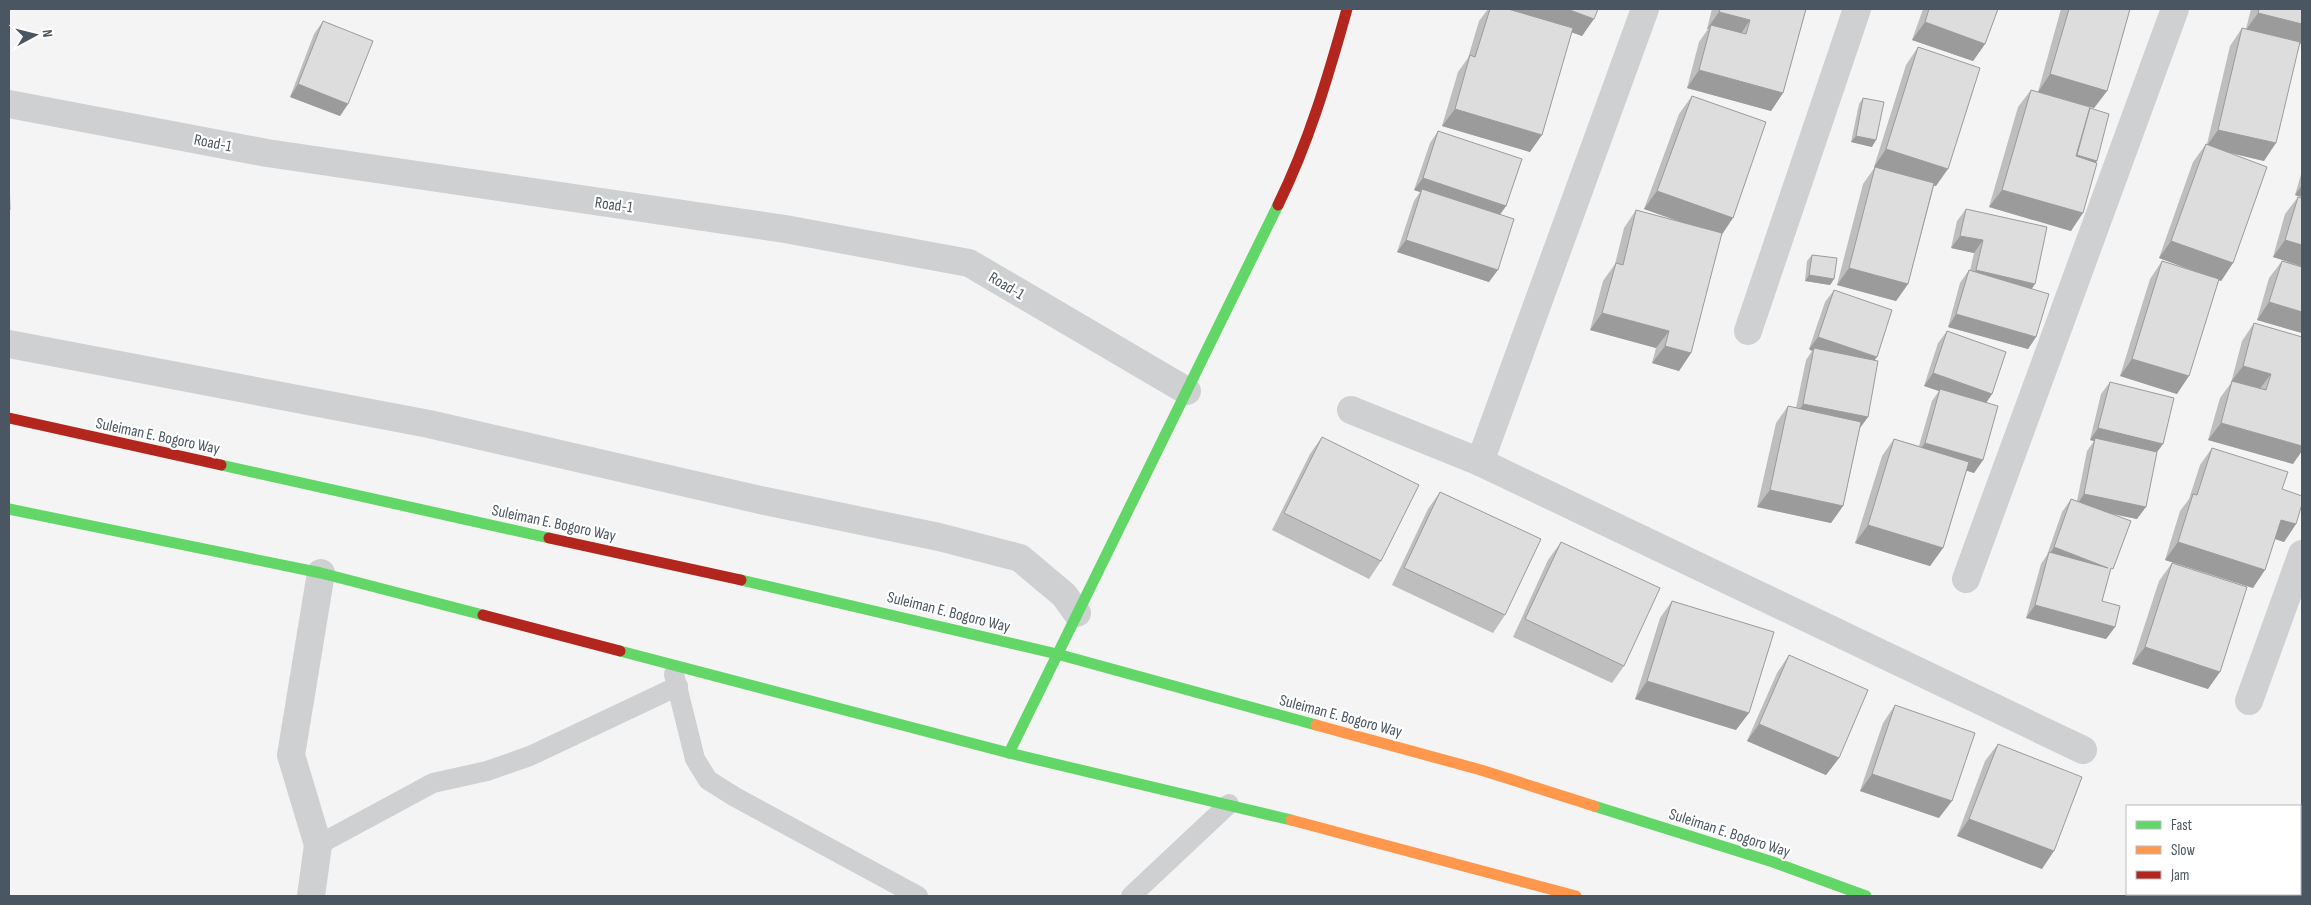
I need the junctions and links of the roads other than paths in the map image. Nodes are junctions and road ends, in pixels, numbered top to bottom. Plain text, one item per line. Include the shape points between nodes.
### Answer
1 (1347, 9) edge
2 (1645, 9) edge
3 (1857, 9) edge
4 (2174, 9) edge
5 (9, 104) edge
6 (1748, 331) dead end
7 (9, 344) edge
8 (1187, 391) junction
9 (1351, 410) dead end
10 (9, 418) edge
11 (1480, 462) junction
12 (9, 508) edge
13 (2302, 554) edge
14 (321, 573) junction
15 (1966, 579) dead end
16 (1077, 613) junction
17 (1057, 654) junction
18 (672, 664) junction
19 (678, 686) junction
20 (2249, 701) dead end
21 (2083, 750) dead end
22 (1009, 753) junction
23 (1229, 804) junction
24 (318, 845) junction
25 (311, 896) edge
26 (918, 896) edge
27 (1131, 896) edge
28 (1576, 896) edge
29 (1866, 896) edge

1 - 8 street via 1317,114 1292,177
2 - 11 street
3 - 6 street
4 - 15 street
5 - 8 street, Road-1 via 267,153 785,229 969,263
7 - 16 street via 429,424 939,537 1020,558 1064,595
8 - 16 street
9 - 11 street
10 - 17 street, Suleiman E. Bogoro Way via 833,600
11 - 21 street
12 - 14 street
13 - 20 street
14 - 18 street
14 - 24 street via 291,754
16 - 17 street
17 - 22 street
17 - 29 street, Suleiman E. Bogoro Way via 1481,770 1773,862
18 - 19 lane
18 - 22 street
19 - 24 lane via 530,756 487,771 433,783
19 - 26 lane via 695,759 708,780
22 - 23 street
23 - 27 lane
23 - 28 street
24 - 25 street

